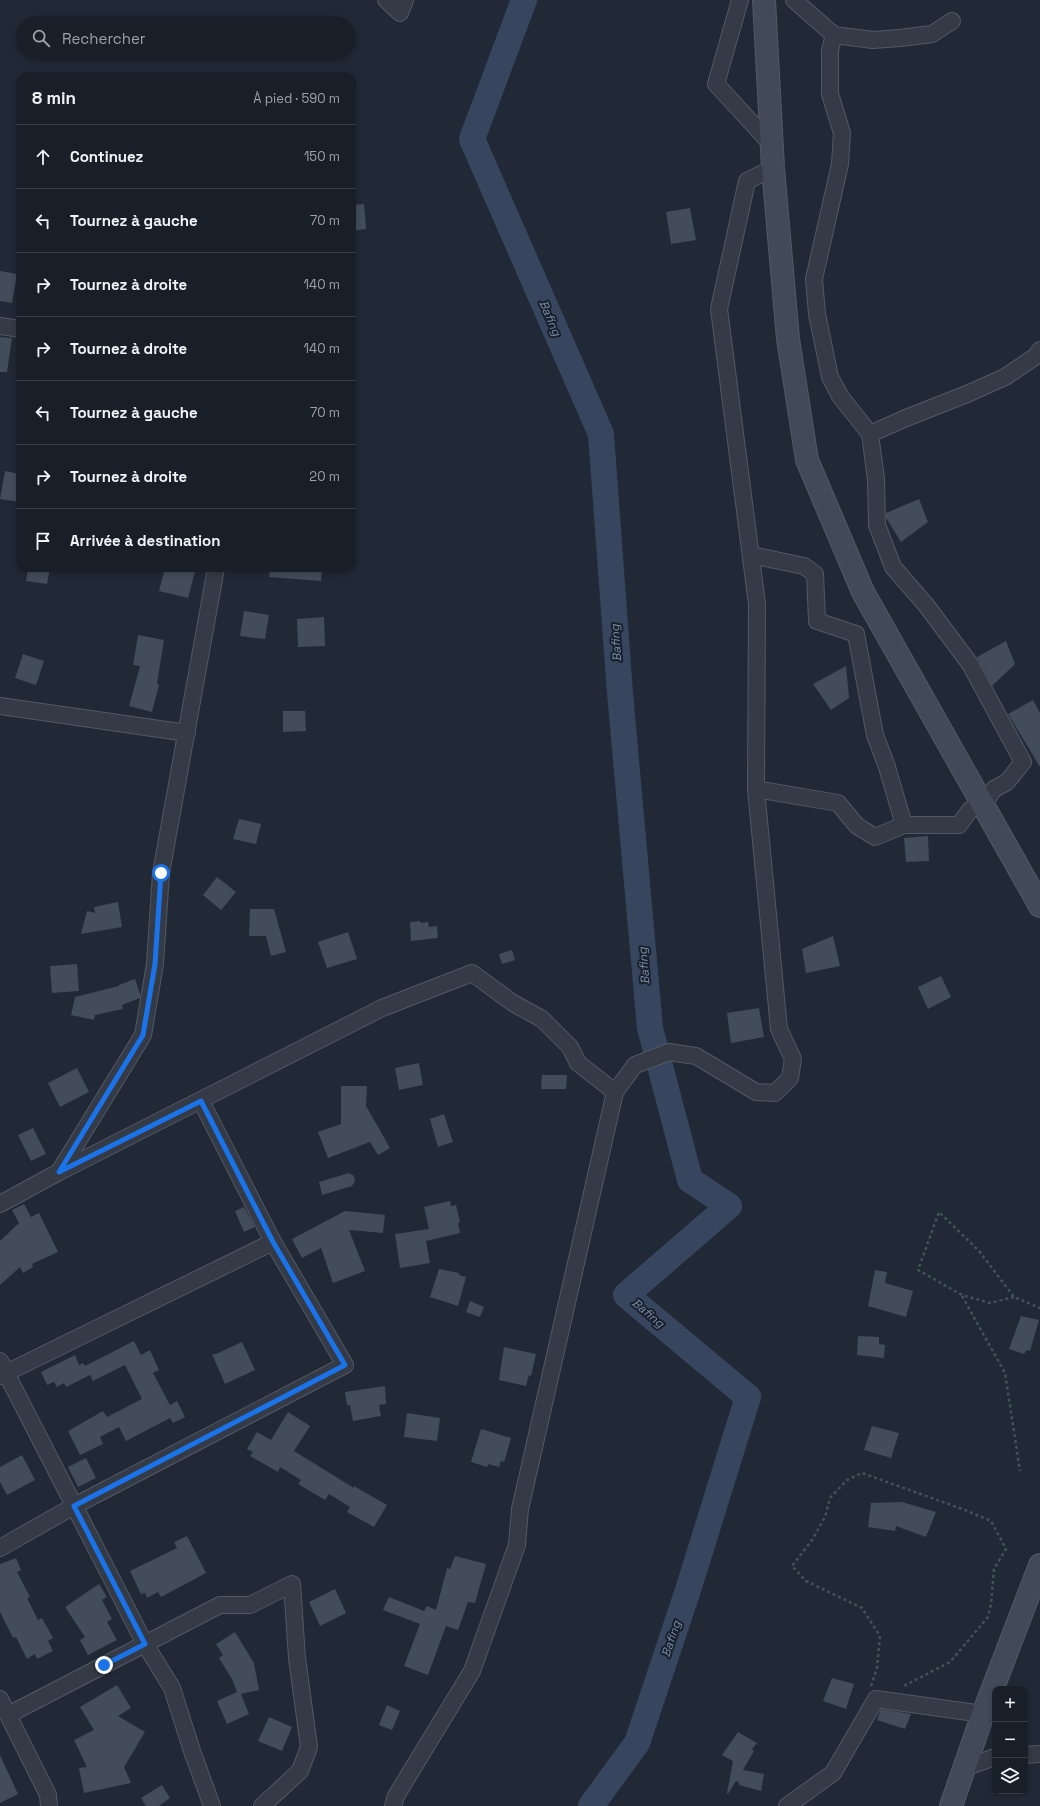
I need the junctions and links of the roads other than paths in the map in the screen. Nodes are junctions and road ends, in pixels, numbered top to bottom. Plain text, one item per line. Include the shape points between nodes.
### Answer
1 (386, 0) edge
2 (405, 0) edge
3 (740, 0) edge
4 (764, 0) edge
5 (794, 0) edge
6 (952, 21) dead end
7 (834, 36) junction
8 (773, 146) junction
9 (773, 168) junction
10 (0, 326) edge
11 (16, 328) edge
12 (1040, 350) edge
13 (870, 434) junction
14 (751, 555) junction
15 (215, 572) edge
16 (0, 706) edge
17 (187, 733) junction
18 (756, 789) junction
19 (983, 805) junction
20 (904, 825) junction
21 (1040, 906) edge
22 (615, 1092) junction
23 (201, 1101) junction
24 (59, 1172) junction
25 (0, 1204) edge
26 (273, 1242) junction
27 (2, 1370) edge
28 (74, 1506) junction
29 (0, 1548) edge
30 (1040, 1565) edge
31 (145, 1644) junction
32 (0, 1699) edge
33 (983, 1714) junction
34 (8, 1715) junction
35 (1040, 1754) edge
36 (1028, 1755) edge
37 (992, 1758) edge
38 (964, 1768) junction
39 (49, 1806) edge
40 (212, 1806) edge
41 (262, 1806) edge
42 (393, 1806) edge
43 (787, 1806) edge
44 (951, 1806) edge

1 - 2 street via 400,13
3 - 8 street via 716,84
4 - 8 main road
5 - 7 street
6 - 7 street via 932,34 873,40
7 - 13 street via 830,50 830,94 842,133 840,164 814,279 817,314 830,377 840,396
8 - 9 main road
9 - 14 street via 747,181 719,309
9 - 19 main road via 788,339 807,460 863,592
10 - 11 street
12 - 13 street via 1036,356 1005,377
13 - 19 street via 876,479 877,525 893,567 926,605 970,664 1023,762 1008,782 994,790
14 - 18 street via 757,604
14 - 20 street via 804,566 815,574 817,621 856,634 875,735
15 - 17 street
16 - 17 street
17 - 24 street via 161,873 155,964 143,1035
18 - 20 street via 838,804 857,826 875,837
18 - 22 street via 779,1029 793,1059 790,1078 775,1093 756,1092 696,1056 669,1052 635,1065
19 - 20 street via 970,810 959,825
19 - 21 main road
22 - 23 street via 578,1063 570,1047 542,1019 513,1003 472,974 382,1008
22 - 42 street via 520,1509 517,1545 472,1671 396,1796
23 - 24 street
23 - 26 street
24 - 25 street
26 - 27 street
26 - 28 street via 345,1365
27 - 28 street
28 - 29 street
28 - 31 street
30 - 33 main road
31 - 34 street
31 - 40 street via 172,1688
31 - 41 street via 220,1605 250,1605 292,1584 297,1658 309,1747 300,1771
32 - 34 street
33 - 38 main road
33 - 43 street via 876,1699 833,1773
34 - 39 street via 48,1795
35 - 36 street
37 - 38 street
38 - 44 main road

